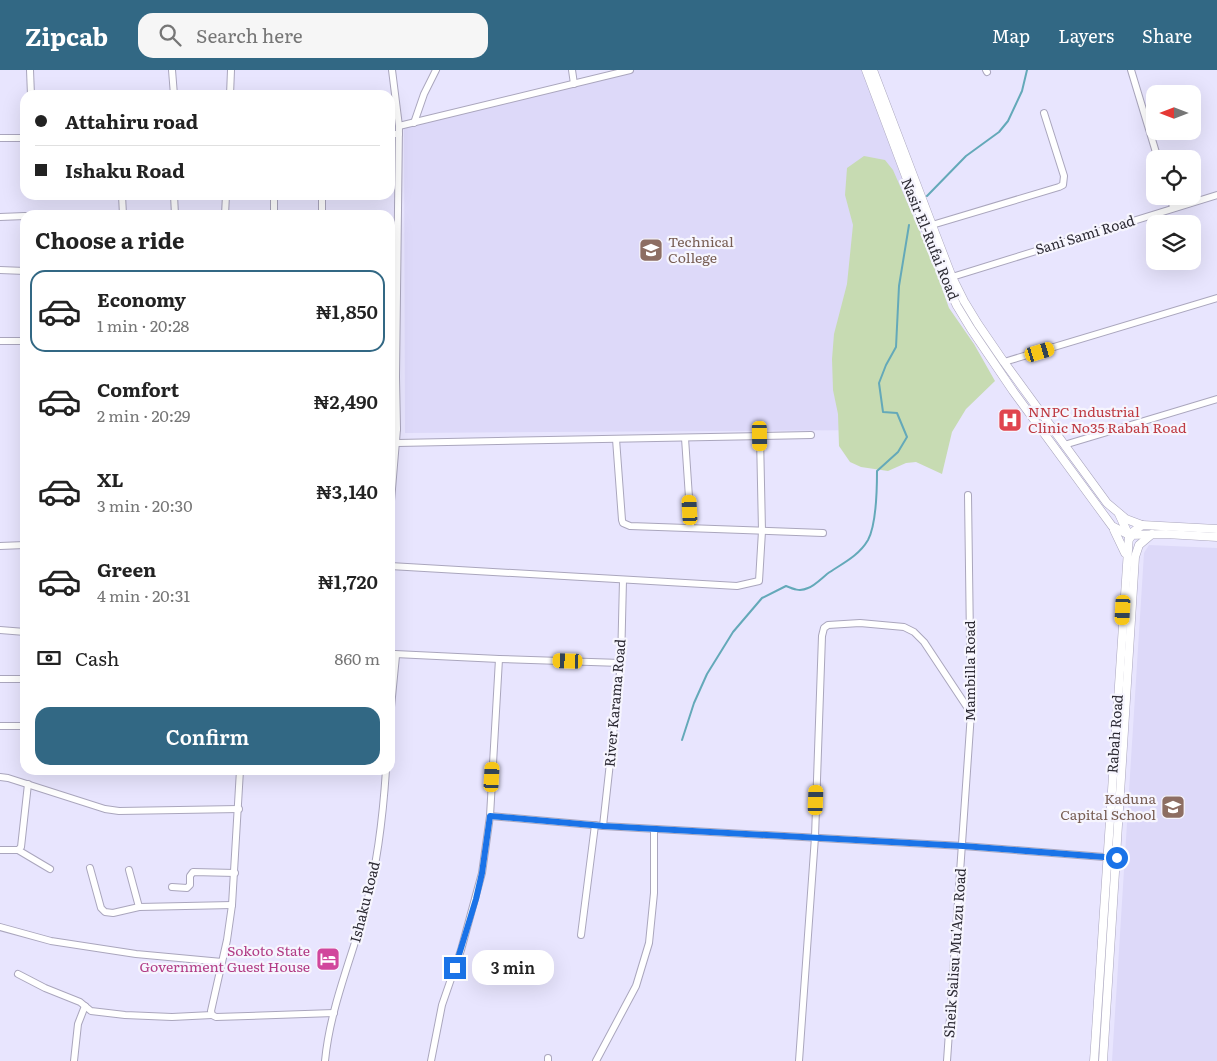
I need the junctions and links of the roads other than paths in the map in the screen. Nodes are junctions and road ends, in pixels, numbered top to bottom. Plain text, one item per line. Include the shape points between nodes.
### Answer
1 (30, 70) edge
2 (172, 70) edge
3 (230, 70) edge
4 (392, 70) edge
5 (436, 70) edge
6 (572, 70) edge
7 (630, 70) edge
8 (866, 70) edge
9 (874, 70) edge
10 (1131, 70) edge
11 (574, 84) junction
12 (30, 90) edge
13 (174, 90) edge
14 (230, 90) edge
15 (394, 90) edge
16 (395, 94) edge
17 (1044, 113) dead end
18 (414, 123) junction
19 (399, 126) junction
20 (398, 134) joint
21 (0, 138) edge
22 (20, 138) edge
23 (1155, 150) edge
24 (903, 160) junction
25 (1217, 195) edge
26 (1172, 205) edge
27 (1173, 208) junction
28 (0, 216) edge
29 (20, 216) edge
30 (395, 220) edge
31 (932, 225) junction
32 (395, 256) edge
33 (0, 270) edge
34 (20, 271) edge
35 (952, 277) junction
36 (398, 280) joint
37 (1217, 298) edge
38 (395, 338) edge
39 (0, 341) edge
40 (20, 341) edge
41 (1004, 362) junction
42 (395, 398) edge
43 (1217, 399) edge
44 (398, 429) joint
45 (812, 435) dead end
46 (760, 436) junction
47 (685, 438) junction
48 (616, 439) junction
49 (397, 443) junction
50 (1064, 445) junction
51 (395, 463) edge
52 (968, 495) dead end
53 (1118, 512) junction
54 (1142, 525) junction
55 (1112, 526) junction
56 (691, 528) junction
57 (1217, 529) edge
58 (762, 531) junction
59 (823, 533) dead end
60 (1152, 534) junction
61 (1129, 535) junction
62 (1217, 537) edge
63 (20, 545) edge
64 (0, 546) edge
65 (1131, 557) junction
66 (395, 566) edge
67 (623, 580) junction
68 (1126, 629) junction
69 (0, 630) edge
70 (20, 632) edge
71 (395, 653) edge
72 (499, 659) junction
73 (621, 663) junction
74 (20, 678) edge
75 (0, 679) edge
76 (971, 713) junction
77 (0, 726) edge
78 (20, 726) edge
79 (240, 775) edge
80 (385, 775) edge
81 (0, 777) edge
82 (28, 784) junction
83 (238, 809) junction
84 (490, 816) junction
85 (595, 825) junction
86 (603, 826) junction
87 (654, 829) junction
88 (815, 837) junction
89 (963, 846) junction
90 (0, 850) edge
91 (18, 850) junction
92 (1107, 858) junction
93 (1117, 858) junction
94 (90, 868) dead end
95 (50, 869) dead end
96 (129, 870) dead end
97 (235, 873) junction
98 (172, 887) dead end
99 (232, 906) junction
100 (139, 907) junction
101 (0, 927) edge
102 (581, 935) dead end
103 (222, 962) junction
104 (18, 974) dead end
105 (85, 1006) junction
106 (334, 1013) junction
107 (212, 1015) junction
108 (74, 1061) edge
109 (325, 1061) edge
110 (431, 1061) edge
111 (596, 1061) edge
112 (799, 1061) edge
113 (947, 1061) edge
114 (1094, 1061) edge
115 (1103, 1061) edge

1 - 12 street
2 - 13 street
3 - 14 street
4 - 15 street
5 - 18 street
6 - 11 street
7 - 11 street
8 - 24 main road, Nasir El-Rufai Road
9 - 24 main road, Nasir El-Rufai Road
10 - 23 street
11 - 18 street
16 - 19 street
17 - 31 street via 1064,176 1063,185
18 - 19 street
19 - 20 street
20 - 30 street
21 - 22 street
24 - 31 main road, Nasir El-Rufai Road
24 - 55 main road, Nasir El-Rufai Road via 957,306
25 - 27 street, Sani Sami Road
26 - 27 street
27 - 35 street, Sani Sami Road
28 - 29 street
31 - 35 main road, Nasir El-Rufai Road
32 - 36 street
33 - 34 street
35 - 41 main road, Nasir El-Rufai Road
36 - 38 street
37 - 41 street
39 - 40 street
41 - 50 main road, Nasir El-Rufai Road
42 - 44 street
43 - 50 street
44 - 49 street
45 - 46 street
46 - 47 street
46 - 58 street
47 - 48 street
47 - 56 street
48 - 49 street
48 - 56 street via 623,523
49 - 51 street
50 - 53 main road, Nasir El-Rufai Road via 1107,503
52 - 76 street, Mambilla Road
53 - 54 main road
53 - 61 main road, Nasir El-Rufai Road
54 - 57 main road
54 - 61 main road
55 - 61 main road, Nasir El-Rufai Road
55 - 65 main road
56 - 58 street
58 - 59 street
58 - 67 street via 759,581 737,586
60 - 61 main road
60 - 62 main road
60 - 65 main road
61 - 65 main road, Nasir El-Rufai Road via 1133,544
63 - 64 street
65 - 68 main road, Rabah Road
66 - 67 street
67 - 73 street, River Karama Road
68 - 92 main road, Rabah Road
68 - 93 main road, Rabah Road
69 - 70 street
71 - 72 street
72 - 73 street
72 - 84 street
73 - 86 street, River Karama Road
74 - 75 street
76 - 88 street via 914,632 904,627 860,624 828,625 824,628
76 - 89 street, Mambilla Road
77 - 78 street
79 - 83 street
80 - 106 street, Ishaku Road via 376,862
81 - 82 street
82 - 83 street via 119,811
82 - 91 street via 21,847
83 - 97 street
84 - 85 street
84 - 110 street via 476,899 442,1005
85 - 86 street
85 - 102 street
86 - 87 street
87 - 88 street
87 - 111 street via 654,893 649,943 636,986
88 - 89 street
88 - 112 street
89 - 92 street
89 - 113 street, Sheik Salisu Mu'Azu Road
90 - 91 street
91 - 95 street
92 - 93 street
92 - 114 main road, Rabah Road
93 - 115 main road, Rabah Road
94 - 100 street via 105,912
96 - 100 street
97 - 98 street via 193,872 187,888
97 - 99 street
99 - 100 street
99 - 103 street
101 - 103 street via 51,941 117,952
103 - 107 street
104 - 105 street
105 - 107 street via 91,1011 125,1015
105 - 108 street via 78,1024
106 - 107 street
106 - 109 street, Ishaku Road

